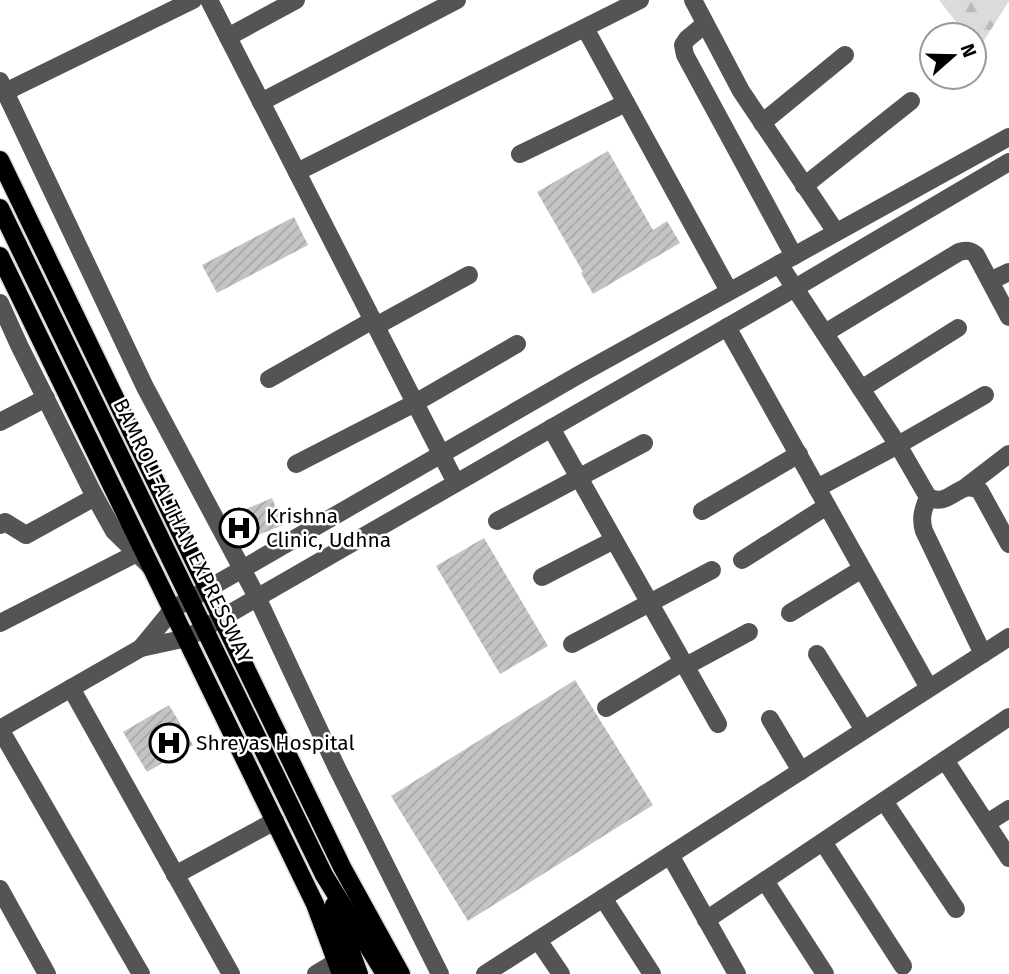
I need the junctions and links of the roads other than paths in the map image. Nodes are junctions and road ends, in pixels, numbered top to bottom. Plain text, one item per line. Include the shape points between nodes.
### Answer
1 (193, 0) edge
2 (209, 0) edge
3 (296, 0) edge
4 (457, 0) edge
5 (640, 0) edge
6 (693, 0) edge
7 (705, 24) junction
8 (585, 28) junction
9 (228, 37) junction
10 (845, 55) dead end
11 (3, 87) edge
12 (911, 101) dead end
13 (261, 102) junction
14 (626, 103) junction
15 (762, 123) junction
16 (1009, 137) edge
17 (520, 154) dead end
18 (0, 160) edge
19 (1009, 162) edge
20 (297, 172) junction
21 (804, 186) junction
22 (0, 208) edge
23 (836, 232) junction
24 (0, 256) edge
25 (786, 260) junction
26 (1009, 272) edge
27 (468, 275) dead end
28 (990, 281) junction
29 (795, 288) junction
30 (729, 291) junction
31 (0, 303) edge
32 (1009, 317) edge
33 (374, 323) junction
34 (5, 326) edge
35 (727, 327) junction
36 (958, 328) dead end
37 (825, 333) junction
38 (517, 344) dead end
39 (269, 379) dead end
40 (861, 389) junction
41 (985, 395) dead end
42 (46, 398) junction
43 (415, 403) junction
44 (0, 422) edge
45 (551, 428) junction
46 (644, 443) dead end
47 (898, 445) junction
48 (441, 454) junction
49 (799, 454) junction
50 (1009, 454) edge
51 (296, 464) dead end
52 (579, 477) junction
53 (456, 483) junction
54 (966, 487) junction
55 (817, 488) junction
56 (95, 497) junction
57 (928, 498) junction
58 (828, 506) junction
59 (702, 511) dead end
60 (497, 521) dead end
61 (0, 525) edge
62 (614, 540) junction
63 (1009, 544) edge
64 (137, 553) junction
65 (741, 559) dead end
66 (153, 568) junction
67 (242, 569) junction
68 (862, 569) junction
69 (712, 570) dead end
70 (542, 577) dead end
71 (208, 589) junction
72 (257, 597) junction
73 (191, 598) junction
74 (650, 604) junction
75 (173, 609) junction
76 (790, 613) dead end
77 (222, 617) junction
78 (0, 623) edge
79 (205, 627) junction
80 (749, 632) dead end
81 (1009, 637) edge
82 (187, 638) junction
83 (572, 644) dead end
84 (141, 648) junction
85 (817, 654) dead end
86 (983, 654) junction
87 (684, 664) junction
88 (71, 688) junction
89 (929, 688) junction
90 (606, 708) dead end
91 (1009, 718) edge
92 (770, 719) dead end
93 (718, 724) dead end
94 (864, 730) junction
95 (945, 760) junction
96 (801, 771) junction
97 (884, 801) junction
98 (1009, 809) edge
99 (275, 821) junction
100 (986, 823) junction
101 (823, 842) junction
102 (670, 855) junction
103 (1009, 858) edge
104 (324, 874) junction
105 (175, 875) junction
106 (765, 881) junction
107 (0, 889) edge
108 (603, 898) junction
109 (956, 909) dead end
110 (706, 919) junction
111 (538, 940) junction
112 (903, 966) dead end
113 (338, 968) edge
114 (47, 974) edge
115 (141, 974) edge
116 (231, 974) edge
117 (316, 974) edge
118 (359, 974) edge
119 (385, 974) edge
120 (401, 974) edge
121 (440, 974) edge
122 (485, 974) edge
123 (561, 974) edge
124 (652, 974) edge
125 (737, 974) edge
126 (825, 974) edge

1 - 11 street
2 - 9 street
3 - 9 street
4 - 13 street
5 - 8 street
6 - 7 street
7 - 15 street
7 - 25 street via 683,44 685,55
8 - 14 street
8 - 20 street
9 - 13 street
10 - 15 street
11 - 67 street via 145,387
12 - 21 street
13 - 20 street
14 - 17 street
14 - 30 street
15 - 21 street
16 - 23 street
18 - 71 main road
19 - 29 street
20 - 33 street
21 - 23 street
22 - 73 main road, BAMROLI-ALTHAN EXPRESSWAY
23 - 25 street
24 - 66 main road
25 - 29 street
25 - 30 street
26 - 28 street
27 - 33 street
28 - 32 street
28 - 37 street via 976,255 959,252
29 - 35 street
29 - 37 street
30 - 48 street
31 - 34 street
33 - 39 street
33 - 43 street
34 - 42 street
35 - 45 street
35 - 49 street
36 - 40 street
37 - 40 street
38 - 43 street
40 - 47 street
41 - 47 street
42 - 44 street
42 - 56 street
43 - 48 street
43 - 51 street
45 - 52 street
45 - 53 street
46 - 52 street
47 - 55 street
47 - 57 street
48 - 53 street
48 - 67 street
49 - 55 street
49 - 59 street
50 - 54 street
52 - 60 street
52 - 62 street
53 - 72 street
54 - 57 street via 942,501
54 - 63 street via 980,491
55 - 58 street
56 - 61 street via 26,535 5,522
56 - 64 street via 114,531
57 - 86 street via 922,512 924,531
58 - 65 street
58 - 68 street
62 - 70 street
62 - 74 street
64 - 66 street
64 - 78 street
66 - 75 main road
67 - 71 street
67 - 72 street
68 - 76 street
68 - 89 street
69 - 74 street
71 - 73 street
71 - 77 main road
72 - 77 street
72 - 121 street
73 - 75 street
73 - 79 main road, BAMROLI-ALTHAN EXPRESSWAY
74 - 83 street
74 - 87 street
75 - 82 main road
75 - 84 street
77 - 79 street
77 - 120 main road via 342,867
79 - 82 street
79 - 104 main road, BAMROLI-ALTHAN EXPRESSWAY
80 - 87 street
81 - 86 street
82 - 84 street
82 - 99 main road
84 - 88 street
85 - 94 street
86 - 89 street
87 - 90 street
87 - 93 street
88 - 105 street
88 - 115 street via 0,729
89 - 94 street
91 - 95 street
92 - 96 street
94 - 96 street
95 - 97 street
95 - 100 street
96 - 102 street
97 - 101 street
97 - 109 street
98 - 100 street
99 - 105 street
99 - 113 main road via 315,904
100 - 103 street
101 - 106 street
101 - 112 street
102 - 108 street
102 - 110 street
104 - 118 main road
104 - 119 main road
105 - 116 street
106 - 110 street
106 - 126 street
107 - 114 street
108 - 111 street
108 - 124 street
110 - 125 street
111 - 122 street
111 - 123 street
113 - 117 street

